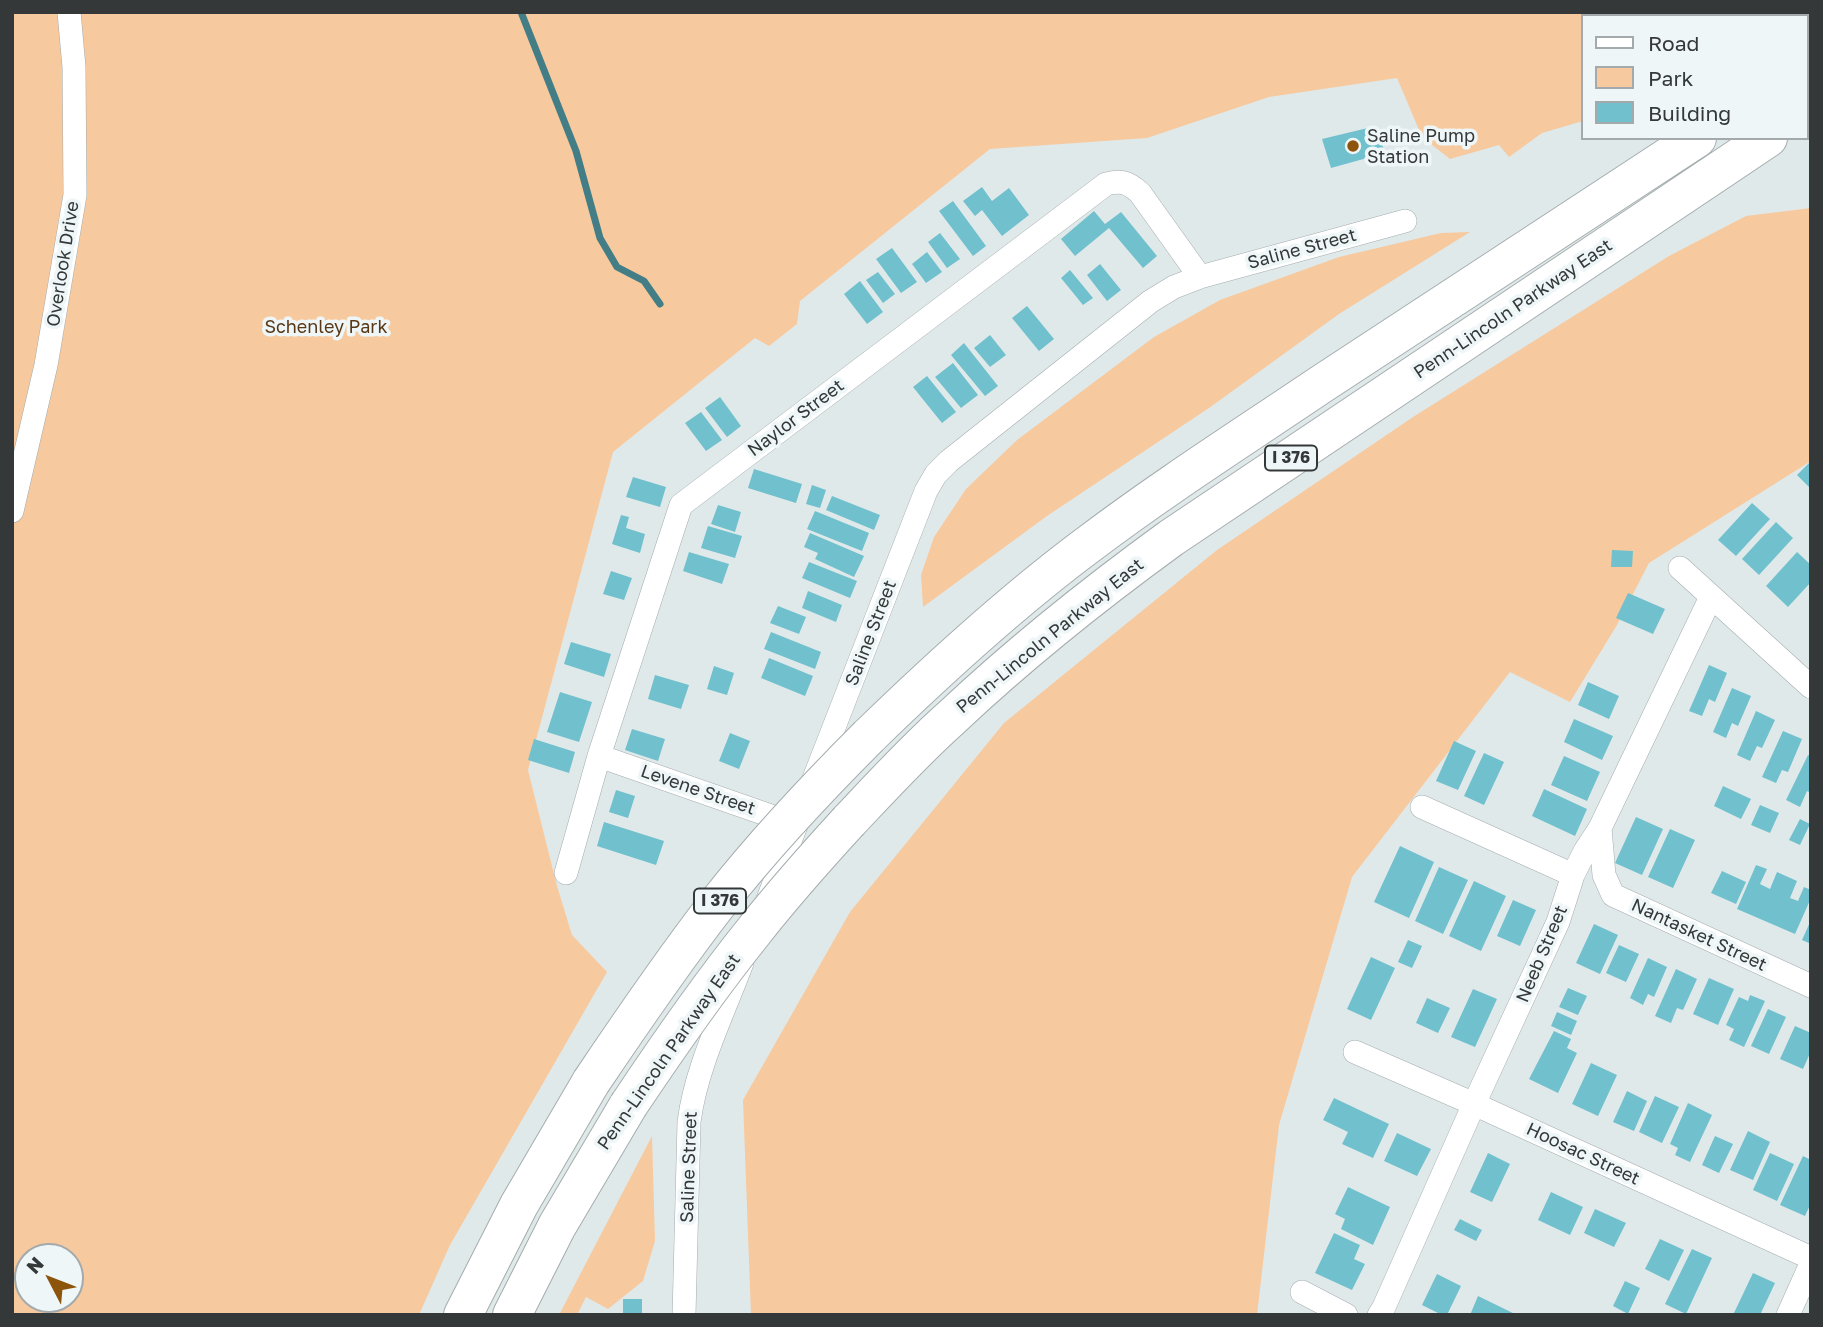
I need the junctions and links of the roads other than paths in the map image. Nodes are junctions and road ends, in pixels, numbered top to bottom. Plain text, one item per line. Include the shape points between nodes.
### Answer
1 (69, 12) edge
2 (1660, 140) edge
3 (1694, 140) edge
4 (1765, 140) edge
5 (1405, 221) dead end
6 (1200, 277) junction
7 (1437, 307) junction
8 (12, 511) edge
9 (1680, 568) dead end
10 (1711, 597) junction
11 (1811, 687) edge
12 (599, 756) junction
13 (1422, 807) dead end
14 (796, 825) junction
15 (1600, 828) junction
16 (566, 873) dead end
17 (1573, 875) junction
18 (1811, 986) edge
19 (1355, 1052) dead end
20 (1474, 1104) junction
21 (1811, 1258) edge
22 (1811, 1264) edge
23 (1302, 1292) dead end
24 (463, 1315) edge
25 (512, 1315) edge
26 (684, 1315) edge
27 (1346, 1315) edge
28 (1379, 1315) edge
29 (1788, 1315) edge

1 - 8 street, Overlook Drive via 75,195 46,365
2 - 7 highway
3 - 7 highway, I 376
4 - 25 highway, Penn-Lincoln Parkway East / I 376, bridge via 1182,530 1057,625 950,719 801,874 710,988 628,1106 557,1226
5 - 6 street, Saline Street
6 - 12 street, Naylor Street via 1140,193 1117,181 1106,184 681,505
6 - 14 street, Saline Street via 1151,301 936,474
7 - 24 highway, I 376, bridge via 1087,545 975,636 817,788 720,900 591,1083 519,1205
9 - 10 street
10 - 11 street
10 - 15 street, Neeb Street
12 - 14 street, Levene Street
12 - 16 street, Naylor Street
13 - 17 street
14 - 26 street, Saline Street via 691,1101
15 - 17 street, Neeb Street
15 - 18 street, Nantasket Street via 1604,875 1613,895
17 - 20 street, Neeb Street via 1558,922
19 - 20 street, Hoosac Street
20 - 21 street, Hoosac Street
20 - 28 street, Neeb Street
22 - 29 street
23 - 27 street

